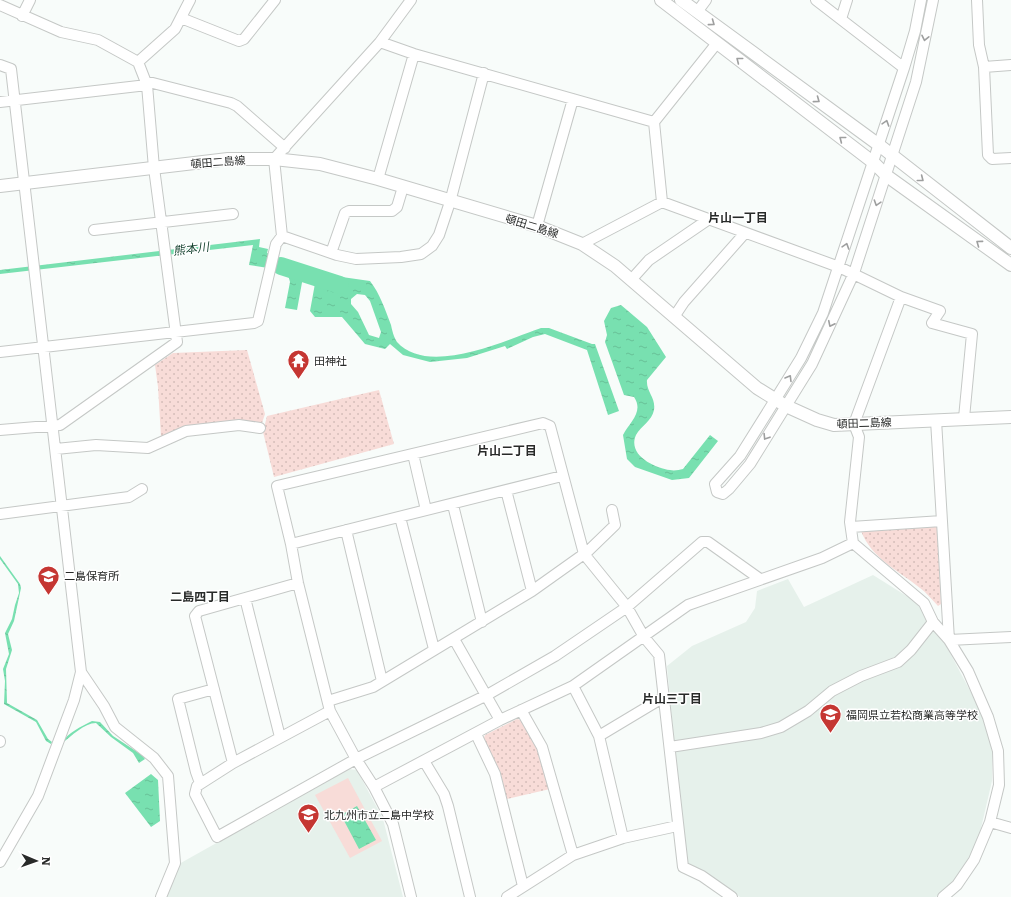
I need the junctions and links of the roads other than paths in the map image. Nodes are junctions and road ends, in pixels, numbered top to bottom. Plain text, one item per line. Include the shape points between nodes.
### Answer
1 (30, 0) edge
2 (190, 0) edge
3 (276, 0) edge
4 (411, 0) edge
5 (661, 0) edge
6 (681, 0) edge
7 (706, 0) edge
8 (816, 0) edge
9 (847, 0) edge
10 (921, 0) edge
11 (933, 0) edge
12 (977, 0) edge
13 (1, 6) edge
14 (697, 12) junction
15 (22, 16) junction
16 (181, 18) junction
17 (842, 19) junction
18 (380, 42) junction
19 (717, 43) junction
20 (414, 54) junction
21 (138, 62) junction
22 (0, 65) edge
23 (1011, 65) edge
24 (984, 67) junction
25 (904, 68) junction
26 (484, 73) junction
27 (146, 83) junction
28 (573, 99) junction
29 (15, 100) junction
30 (0, 102) edge
31 (654, 122) junction
32 (879, 145) junction
33 (285, 148) junction
34 (893, 157) junction
35 (1011, 158) edge
36 (274, 159) junction
37 (874, 163) junction
38 (154, 168) junction
39 (886, 176) junction
40 (378, 179) junction
41 (25, 183) junction
42 (0, 186) edge
43 (403, 187) junction
44 (450, 202) junction
45 (662, 202) junction
46 (233, 214) dead end
47 (709, 219) junction
48 (162, 222) junction
49 (537, 226) junction
50 (94, 230) dead end
51 (745, 232) junction
52 (282, 236) junction
53 (582, 244) junction
54 (1011, 248) edge
55 (331, 253) junction
56 (1011, 265) edge
57 (839, 267) junction
58 (854, 273) junction
59 (631, 280) junction
60 (901, 297) junction
61 (674, 317) junction
62 (175, 332) junction
63 (45, 347) junction
64 (0, 352) edge
65 (775, 400) junction
66 (786, 406) junction
67 (1011, 417) edge
68 (964, 418) junction
69 (936, 420) junction
70 (53, 424) junction
71 (854, 424) junction
72 (260, 428) dead end
73 (0, 430) edge
74 (56, 450) junction
75 (413, 454) junction
76 (562, 476) junction
77 (142, 489) dead end
78 (506, 490) junction
79 (453, 505) junction
80 (62, 506) junction
81 (426, 510) junction
82 (612, 510) dead end
83 (0, 514) edge
84 (400, 516) junction
85 (942, 521) junction
86 (850, 527) junction
87 (346, 530) junction
88 (853, 543) junction
89 (291, 544) junction
90 (584, 554) junction
91 (760, 579) junction
92 (298, 583) junction
93 (532, 591) junction
94 (244, 598) junction
95 (627, 607) junction
96 (482, 622) junction
97 (933, 622) junction
98 (644, 637) junction
99 (1011, 637) edge
100 (454, 639) junction
101 (949, 640) junction
102 (434, 649) junction
103 (81, 672) junction
104 (382, 681) junction
105 (573, 686) junction
106 (214, 689) junction
107 (487, 695) junction
108 (664, 697) junction
109 (329, 706) junction
110 (521, 710) junction
111 (500, 720) junction
112 (476, 734) junction
113 (599, 736) junction
114 (280, 737) junction
115 (670, 747) junction
116 (356, 759) junction
117 (424, 761) junction
118 (233, 763) junction
119 (200, 783) junction
120 (374, 787) junction
121 (990, 822) junction
122 (677, 826) junction
123 (1011, 828) edge
124 (623, 838) junction
125 (573, 855) junction
126 (0, 862) edge
127 (523, 886) junction
128 (161, 897) edge
129 (411, 897) edge
130 (470, 897) edge
131 (507, 897) edge
132 (732, 897) edge
133 (943, 897) edge

1 - 15 street
2 - 16 street
3 - 16 street via 244,39 239,41
4 - 18 street
5 - 19 main road
6 - 14 main road
7 - 14 street
8 - 17 street
9 - 17 street
10 - 25 street
11 -> 34 street via 916,82
12 - 24 street via 979,45
13 - 15 street
14 -> 32 main road
15 - 21 street via 61,32 98,40
16 - 21 street via 175,29
17 - 25 street
18 - 20 street
18 - 33 street
19 - 31 street
37 -> 19 main road
20 - 26 street
20 - 40 street
21 - 27 street
22 - 29 street via 12,69
23 - 24 street
24 - 35 street via 988,155 992,159
32 -> 25 street
26 - 28 street
26 - 44 street
27 - 29 street
27 - 33 street via 231,103
27 - 38 street
28 - 31 street
28 - 49 street
29 - 30 street
29 - 41 street
31 - 45 street
32 - 34 main road
32 - 37 street
33 - 36 street
34 - 39 street
34 -> 54 main road
36 - 38 main road, 頓田二島線 via 228,159
36 - 40 main road, 頓田二島線 via 320,164
36 - 52 street
37 - 39 main road
57 -> 37 street
38 - 41 main road, 頓田二島線
38 - 48 street
56 -> 39 main road
39 -> 58 street
40 - 43 main road, 頓田二島線
41 - 42 main road, 頓田二島線
41 - 63 street
43 - 44 main road, 頓田二島線
43 - 55 street via 397,207 392,210 349,210 344,213
44 - 49 main road, 頓田二島線
44 - 55 street via 439,235 432,246 421,254 356,259
45 - 47 street
45 - 53 street
46 - 48 street
47 - 51 street
47 - 59 street via 649,260
48 - 50 street
48 - 62 street
49 - 53 main road, 頓田二島線
51 - 57 street
51 - 61 street
52 - 55 street
52 - 62 street via 276,244 258,321 254,324
53 - 59 main road, 頓田二島線
57 - 58 street
65 -> 57 street via 801,358 823,313
58 - 60 street
58 -> 66 street via 812,364
59 - 61 main road, 頓田二島線
60 - 68 street via 940,311 932,323 972,334
60 - 71 street
61 - 65 main road, 頓田二島線 via 757,388
62 - 63 street
62 - 70 street via 176,342 60,424
63 - 64 street
63 - 70 street
65 - 66 main road, 頓田二島線
66 -> 65 street via 750,464 730,489 723,494 717,492 715,484 740,456
66 - 71 main road, 頓田二島線 via 828,423
67 - 68 main road, 頓田二島線
68 - 69 main road, 頓田二島線
69 - 71 main road, 頓田二島線
69 - 85 street
70 - 73 street
70 - 74 street
71 - 86 street via 859,437
72 - 74 street via 239,425 186,431 148,448 96,445
74 - 80 street
75 - 76 street via 543,423 550,426
75 - 81 street
75 - 89 street via 277,486
76 - 78 street
76 - 90 street
77 - 80 street via 129,497
78 - 79 street
78 - 93 street
79 - 81 street
79 - 96 street
80 - 83 street
80 - 103 street
81 - 84 street
82 - 90 street via 615,525
84 - 87 street
84 - 102 street
85 - 86 street
85 - 101 street
86 - 88 street
87 - 89 street
87 - 104 street
88 - 91 street via 822,558
88 - 97 street via 924,603
89 - 92 street
90 - 93 street
90 - 95 street
91 - 95 street via 708,542 702,542
91 - 98 street via 688,604
92 - 94 street
92 - 109 street
93 - 96 street
94 - 106 street via 199,611 195,616
94 - 114 street
95 - 98 street
95 - 107 street via 555,656
96 - 100 street
97 - 101 street
97 - 115 street via 898,662 861,676 832,691 808,712 781,727 761,733
98 - 105 street
98 - 108 street via 659,655
99 - 101 street
100 - 102 street
100 - 107 street
101 - 121 street via 983,703 998,751 999,785
102 - 104 street
103 - 126 street via 74,700 38,796
103 - 128 street via 115,727 154,758 168,776 176,863
104 - 109 street
105 - 110 street
105 - 113 street
106 - 118 street
106 - 119 street via 178,699
107 - 111 street
107 - 116 street
108 - 113 street
108 - 115 street
109 - 114 street
109 - 116 street
110 - 111 street
110 - 125 street via 542,747
111 - 112 street
112 - 117 street
112 - 127 street via 496,774
113 - 124 street
114 - 118 street
115 - 122 street
116 - 119 street via 217,837 195,794
116 - 120 street
117 - 120 street
117 - 130 street via 444,794
118 - 119 street
120 - 129 street via 393,824
121 - 123 street
121 - 133 street via 974,860 957,885
122 - 124 street
122 - 132 street via 683,867 702,876
124 - 125 street
125 - 127 street
127 - 131 street

